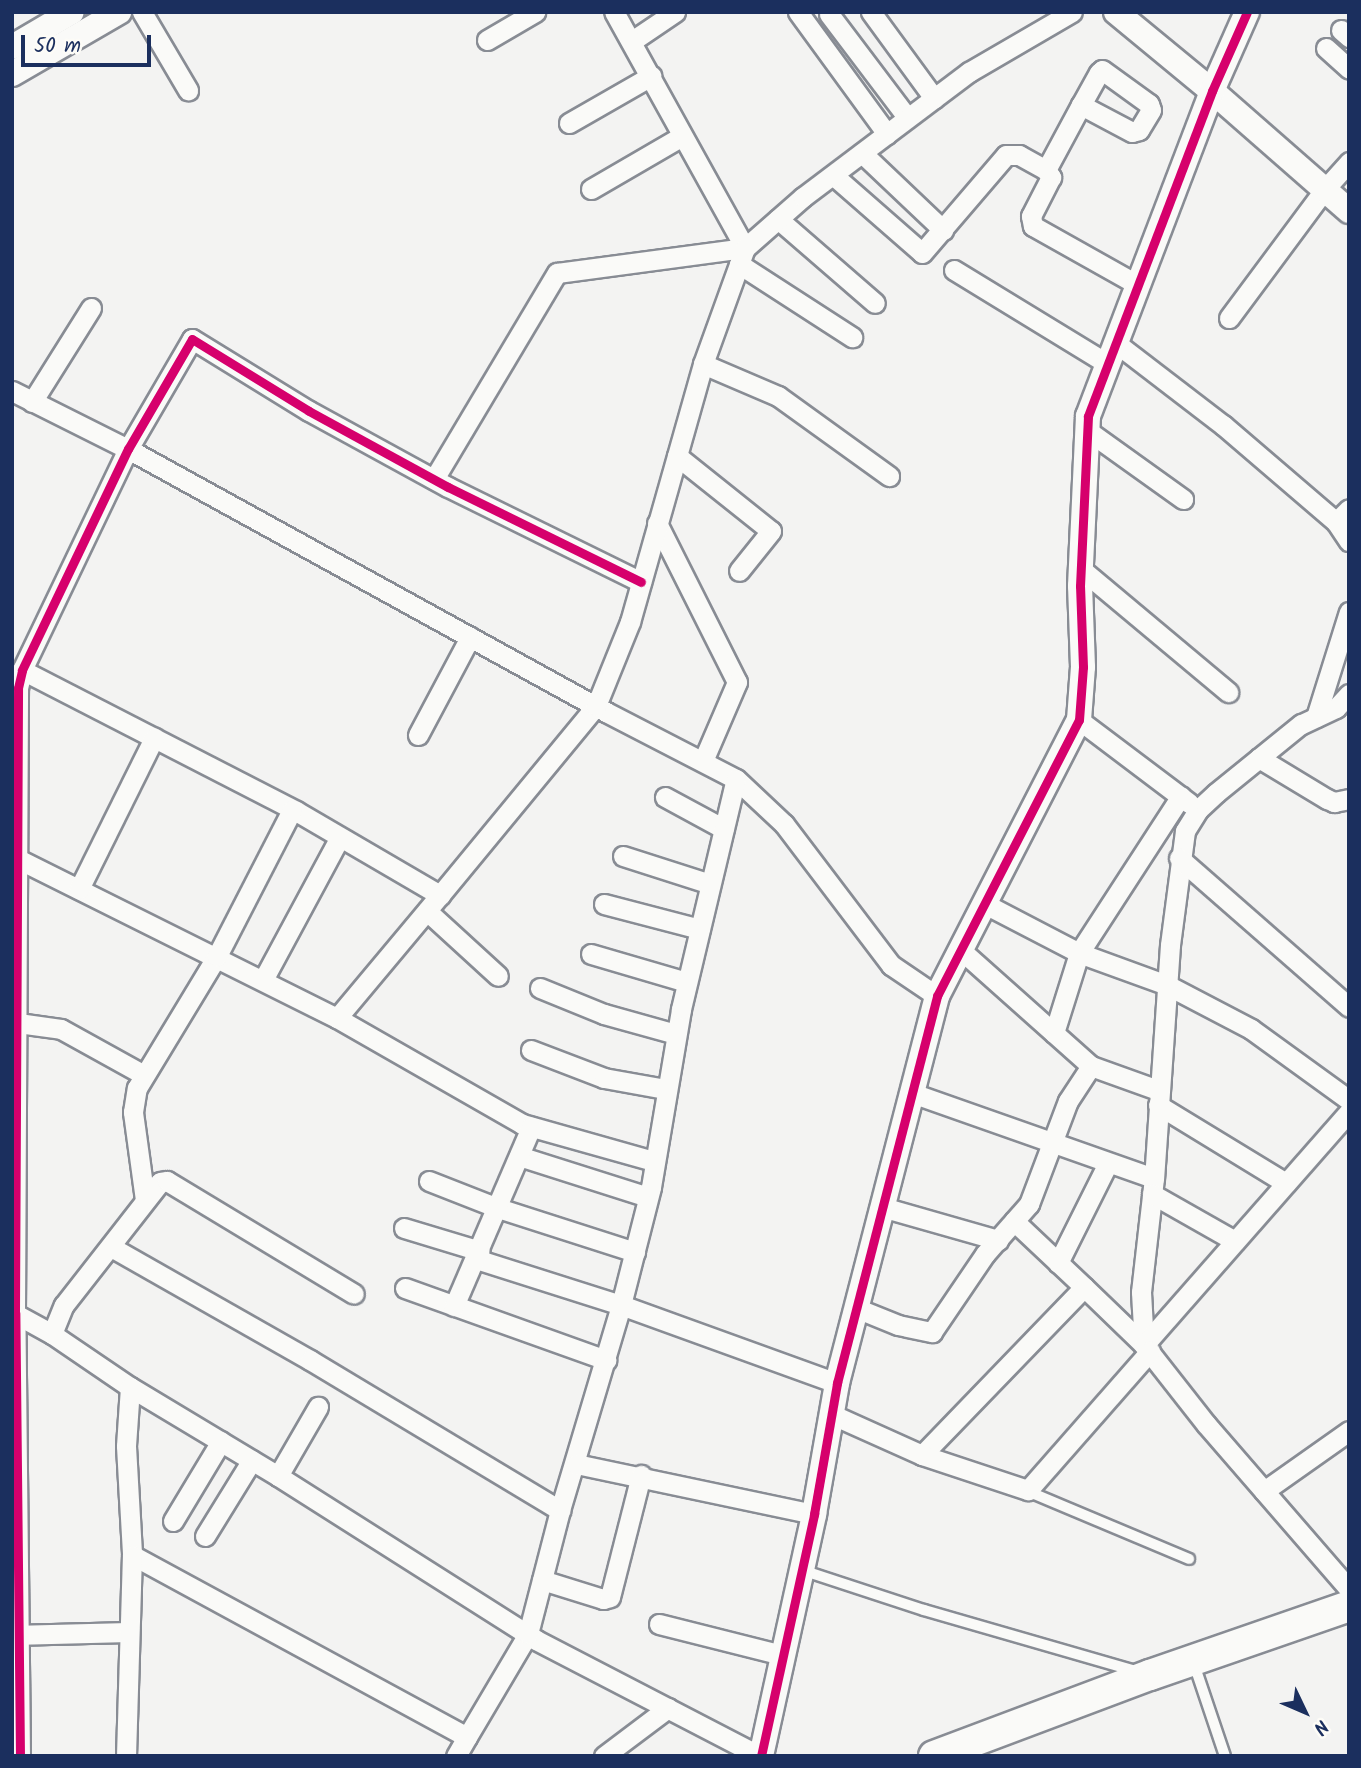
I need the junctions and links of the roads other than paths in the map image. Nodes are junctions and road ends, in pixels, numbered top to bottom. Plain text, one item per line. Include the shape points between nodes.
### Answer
1 (72, 12) edge
2 (119, 12) edge
3 (142, 12) edge
4 (535, 12) edge
5 (614, 12) edge
6 (676, 12) edge
7 (872, 12) edge
8 (1072, 12) edge
9 (1116, 12) edge
10 (1247, 12) edge
11 (830, 13) edge
12 (803, 20) edge
13 (487, 40) dead end
14 (632, 41) junction
15 (12, 47) edge
16 (1326, 48) dead end
17 (1349, 69) edge
18 (12, 74) edge
19 (650, 76) junction
20 (188, 90) dead end
21 (1212, 91) junction
22 (934, 98) junction
23 (1081, 105) dead end
24 (907, 117) junction
25 (569, 123) dead end
26 (887, 134) junction
27 (682, 136) junction
28 (862, 153) junction
29 (1349, 162) edge
30 (1046, 170) junction
31 (833, 175) junction
32 (592, 189) dead end
33 (1324, 190) junction
34 (1349, 211) edge
35 (778, 219) junction
36 (943, 230) junction
37 (742, 256) junction
38 (954, 270) dead end
39 (1138, 285) junction
40 (875, 303) dead end
41 (91, 308) dead end
42 (1229, 318) dead end
43 (852, 337) dead end
44 (1112, 354) junction
45 (703, 364) junction
46 (12, 391) edge
47 (33, 402) junction
48 (1088, 431) junction
49 (128, 449) junction
50 (677, 456) junction
51 (889, 476) dead end
52 (434, 479) junction
53 (1182, 499) dead end
54 (1342, 515) edge
55 (657, 523) junction
56 (1349, 541) edge
57 (1081, 569) junction
58 (739, 571) dead end
59 (641, 582) junction
60 (1349, 612) edge
61 (470, 637) junction
62 (17, 682) edge
63 (1228, 692) dead end
64 (1349, 694) edge
65 (596, 706) junction
66 (1316, 717) junction
67 (1079, 720) junction
68 (418, 735) dead end
69 (154, 738) junction
70 (1259, 758) junction
71 (703, 761) junction
72 (736, 779) junction
73 (1181, 796) junction
74 (665, 797) dead end
75 (1349, 799) edge
76 (292, 810) junction
77 (1198, 810) junction
78 (724, 829) junction
79 (340, 837) junction
80 (623, 856) dead end
81 (1179, 858) junction
82 (20, 860) junction
83 (710, 884) junction
84 (79, 889) junction
85 (440, 895) junction
86 (604, 904) dead end
87 (985, 904) junction
88 (427, 911) junction
89 (700, 929) junction
90 (961, 950) junction
91 (1079, 953) junction
92 (592, 954) dead end
93 (217, 956) junction
94 (15, 964) edge
95 (498, 976) dead end
96 (263, 980) junction
97 (687, 982) junction
98 (1167, 985) junction
99 (540, 988) dead end
100 (937, 996) junction
101 (1349, 1007) edge
102 (337, 1018) junction
103 (18, 1023) junction
104 (1054, 1033) junction
105 (676, 1034) junction
106 (531, 1050) dead end
107 (1091, 1066) junction
108 (144, 1076) junction
109 (666, 1089) junction
110 (912, 1093) junction
111 (1158, 1098) junction
112 (1349, 1100) edge
113 (1349, 1112) edge
114 (531, 1128) junction
115 (15, 1141) edge
116 (1054, 1142) junction
117 (519, 1156) junction
118 (654, 1161) junction
119 (1108, 1163) junction
120 (429, 1181) dead end
121 (1286, 1183) junction
122 (1153, 1186) junction
123 (648, 1197) junction
124 (145, 1200) junction
125 (882, 1207) junction
126 (498, 1208) junction
127 (1014, 1221) junction
128 (404, 1228) dead end
129 (998, 1240) junction
130 (1235, 1241) junction
131 (111, 1247) junction
132 (635, 1252) junction
133 (478, 1255) junction
134 (1058, 1263) junction
135 (1084, 1287) junction
136 (405, 1288) dead end
137 (354, 1294) dead end
138 (621, 1305) junction
139 (454, 1306) junction
140 (856, 1308) junction
141 (14, 1312) edge
142 (52, 1334) junction
143 (1147, 1348) junction
144 (606, 1360) junction
145 (837, 1383) junction
146 (130, 1387) junction
147 (318, 1407) dead end
148 (834, 1415) junction
149 (1349, 1432) edge
150 (221, 1441) junction
151 (922, 1455) junction
152 (253, 1460) junction
153 (576, 1464) junction
154 (15, 1468) edge
155 (640, 1475) junction
156 (278, 1476) junction
157 (1025, 1490) junction
158 (1264, 1491) junction
159 (560, 1510) junction
160 (814, 1514) junction
161 (173, 1521) dead end
162 (205, 1536) dead end
163 (132, 1555) junction
164 (1189, 1559) dead end
165 (800, 1569) junction
166 (542, 1580) junction
167 (1349, 1589) edge
168 (1349, 1606) edge
169 (659, 1624) dead end
170 (129, 1632) junction
171 (528, 1634) junction
172 (15, 1635) edge
173 (782, 1655) junction
174 (1192, 1660) junction
175 (1150, 1675) junction
176 (668, 1708) junction
177 (467, 1737) junction
178 (20, 1756) edge
179 (126, 1756) edge
180 (456, 1756) edge
181 (604, 1756) edge
182 (761, 1756) edge
183 (934, 1756) edge
184 (1225, 1756) edge

1 - 15 street
2 - 18 street
3 - 20 street
4 - 13 street
5 - 14 street
6 - 14 street
7 - 22 street
8 - 22 street via 969,72
9 - 21 street
10 - 21 street
11 - 12 street
11 - 24 street
12 - 26 street
14 - 19 street
16 - 17 street
19 - 25 street
19 - 27 street
21 - 33 street
21 - 39 street
22 - 24 street
23 - 30 street
24 - 26 street
26 - 28 street
27 - 32 street
27 - 37 street
28 - 31 street
28 - 36 street
29 - 33 street
30 - 36 street via 1019,155 1006,155
30 - 39 street via 1051,182 1031,216 1033,226
31 - 35 street
31 - 36 street via 916,251 925,252
33 - 34 street
33 - 42 street
35 - 37 street
35 - 40 street
37 - 43 street
37 - 45 street
37 - 52 street via 557,274
38 - 44 street
39 - 44 street
41 - 47 street
44 - 48 street via 1088,416
44 - 54 street via 1223,425
45 - 50 street
45 - 51 street via 779,396
46 - 47 street
47 - 49 street
48 - 53 street
48 - 57 street
49 - 52 street via 192,338 309,411
49 - 61 street
49 - 62 street
50 - 55 street
50 - 58 street via 771,531
52 - 59 street
54 - 56 street
55 - 59 street
55 - 71 street via 737,682
57 - 63 street
57 - 67 street
59 - 65 street
60 - 66 street
61 - 65 street
61 - 68 street
62 - 69 street
62 - 82 street
64 - 66 street via 1336,708
65 - 71 street
65 - 85 street
66 - 70 street
67 - 73 street
67 - 87 street
69 - 76 street
69 - 84 street
70 - 75 street via 1334,803
70 - 77 street
71 - 72 street
72 - 78 street
72 - 100 street via 783,824 891,965
73 - 77 street
73 - 91 street
74 - 78 street
76 - 79 street
76 - 93 street
77 - 81 street via 1185,831
78 - 83 street
79 - 85 street
79 - 96 street
80 - 83 street
81 - 98 street
81 - 101 street
82 - 84 street
82 - 94 street
83 - 89 street
84 - 93 street
85 - 88 street
86 - 89 street
87 - 90 street
87 - 91 street
88 - 95 street
88 - 102 street
89 - 97 street
90 - 100 street
90 - 104 street
91 - 98 street
91 - 104 street
92 - 97 street
93 - 96 street
93 - 108 street
94 - 103 street
96 - 102 street
97 - 105 street
98 - 111 street
98 - 112 street via 1251,1029
99 - 105 street via 604,1014
100 - 110 street
102 - 114 street
103 - 108 street via 61,1029
103 - 115 street
104 - 107 street
105 - 109 street
106 - 109 street via 604,1078
107 - 111 street
107 - 116 street via 1068,1101
108 - 124 street via 133,1099
109 - 118 street
110 - 116 street
110 - 125 street
111 - 121 street
111 - 122 street
113 - 121 street
114 - 117 street
114 - 118 street
115 - 141 street
116 - 119 street
116 - 127 street via 1029,1204
117 - 123 street
117 - 126 street
118 - 123 street
119 - 122 street
119 - 134 street
120 - 126 street
121 - 130 street
122 - 130 street
122 - 143 street via 1141,1292
123 - 132 street
124 - 131 street
124 - 137 street via 155,1186 167,1181
125 - 129 street
125 - 140 street
126 - 132 street
126 - 133 street
127 - 129 street
127 - 134 street
128 - 133 street
129 - 140 street via 932,1332 898,1325
130 - 143 street
131 - 142 street via 64,1305
131 - 159 street
132 - 138 street
133 - 138 street
133 - 139 street
134 - 135 street
135 - 143 street
135 - 151 street
136 - 139 street
138 - 144 street
138 - 145 street
139 - 144 street
140 - 145 street
141 - 142 street
141 - 154 street
142 - 146 street
143 - 157 street via 1031,1489
143 - 158 street
144 - 153 street
145 - 148 street
146 - 150 street
146 - 163 street via 126,1446
147 - 156 street
148 - 151 street
148 - 160 street
149 - 158 street
150 - 152 street
150 - 161 street
151 - 157 street
152 - 156 street
152 - 162 street
153 - 155 street
153 - 159 street
154 - 172 street
155 - 160 street
155 - 166 street via 610,1597 603,1599
156 - 171 street
157 - 164 lane
158 - 167 street
159 - 166 street
160 - 165 street
163 - 170 street
163 - 177 street
165 - 173 street
165 - 175 lane
166 - 171 street
168 - 174 main road
169 - 173 street
170 - 172 street
170 - 179 street
171 - 176 street
171 - 177 street
172 - 178 street
173 - 182 street
174 - 175 main road
174 - 184 lane
175 - 183 main road
176 - 181 street
176 - 182 street
177 - 180 street

